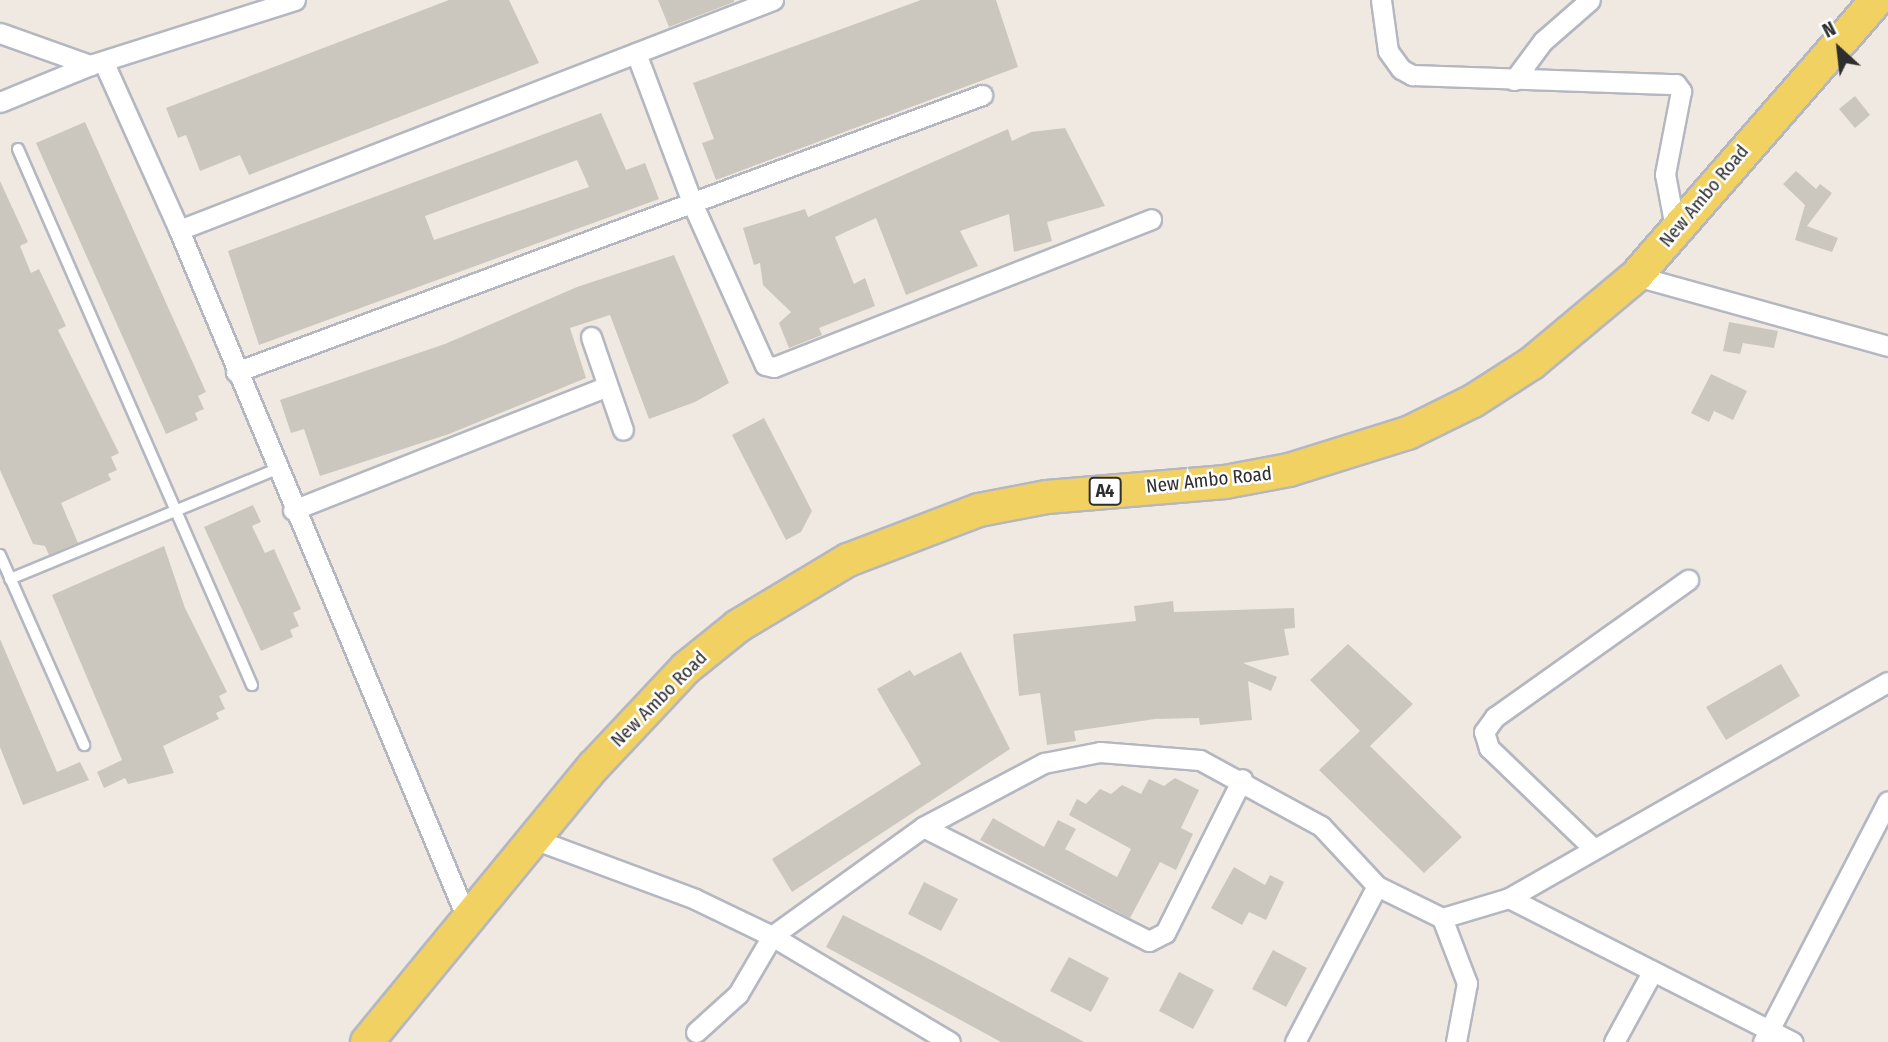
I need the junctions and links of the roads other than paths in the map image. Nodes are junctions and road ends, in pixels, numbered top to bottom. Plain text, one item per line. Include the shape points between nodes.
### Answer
1 (295, 0) edge
2 (774, 0) edge
3 (1381, 0) edge
4 (1590, 0) edge
5 (1877, 0) edge
6 (0, 33) edge
7 (636, 53) junction
8 (97, 64) junction
9 (1514, 79) junction
10 (982, 95) dead end
11 (0, 102) edge
12 (18, 149) dead end
13 (693, 205) junction
14 (1151, 219) dead end
15 (179, 230) junction
16 (1675, 233) junction
17 (1636, 276) junction
18 (591, 337) dead end
19 (1888, 346) edge
20 (236, 372) junction
21 (607, 387) junction
22 (623, 430) dead end
23 (277, 469) junction
24 (293, 510) junction
25 (175, 511) junction
26 (0, 555) edge
27 (10, 579) junction
28 (1688, 580) dead end
29 (1888, 682) edge
30 (252, 685) dead end
31 (84, 745) dead end
32 (1242, 779) junction
33 (1888, 800) edge
34 (923, 827) junction
35 (534, 839) junction
36 (1594, 849) junction
37 (1377, 886) junction
38 (1508, 898) junction
39 (1442, 918) junction
40 (467, 921) junction
41 (772, 936) junction
42 (1651, 974) junction
43 (696, 1032) dead end
44 (1765, 1036) edge
45 (367, 1042) edge
46 (950, 1042) edge
47 (1295, 1042) edge
48 (1456, 1042) edge
49 (1614, 1042) edge
50 (1793, 1042) edge

1 - 8 street
2 - 7 street
3 - 9 street via 1388,51 1401,69
4 - 9 street via 1543,41
5 - 16 main road, New Ambo Road / A4 via 1757,132
6 - 8 street
7 - 13 street
7 - 15 street
8 - 11 street
8 - 15 street
9 - 16 street via 1676,84 1681,92 1665,174
10 - 13 street
12 - 25 lane
13 - 14 street via 758,356 774,368
13 - 20 street
15 - 20 street
16 - 17 main road, New Ambo Road / A4
17 - 19 street
17 - 35 main road, New Ambo Road / A4 via 1532,363 1408,433 1289,470 1225,482 1047,497 979,510 848,559 737,626 686,668
18 - 21 street
20 - 23 street
21 - 22 street
21 - 24 street
23 - 24 street
23 - 25 lane
24 - 40 street
25 - 27 lane
25 - 30 lane
26 - 27 lane
27 - 31 lane
28 - 36 street via 1495,717 1484,732 1489,748
29 - 36 street
32 - 34 street via 1200,760 1100,752 1010,776
32 - 34 street via 1165,933 1149,941
32 - 37 street via 1321,826
33 - 44 street
34 - 41 street
35 - 40 main road, New Ambo Road / A4
35 - 41 street via 695,899
36 - 38 street
37 - 39 street
37 - 47 street
38 - 39 street
38 - 42 street
39 - 48 street via 1466,983
40 - 45 main road, New Ambo Road / A4
41 - 43 street via 738,994
41 - 46 street
42 - 44 street
42 - 49 street
44 - 50 street

